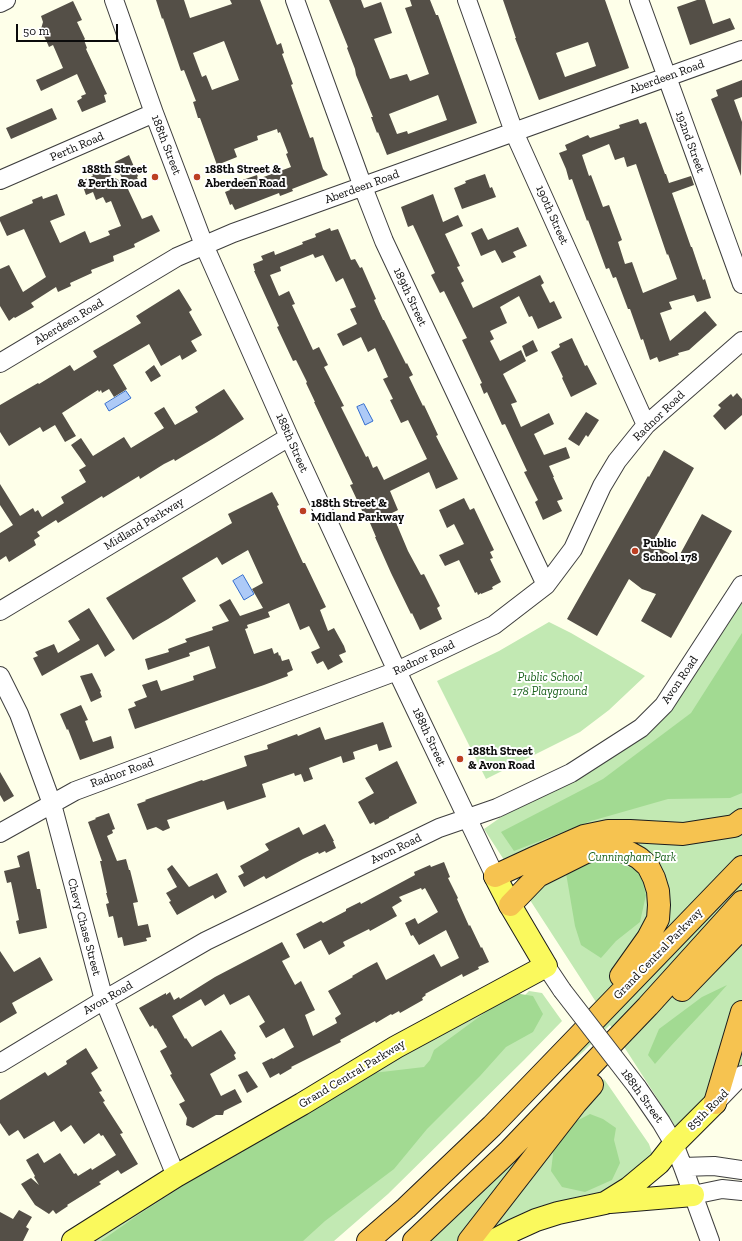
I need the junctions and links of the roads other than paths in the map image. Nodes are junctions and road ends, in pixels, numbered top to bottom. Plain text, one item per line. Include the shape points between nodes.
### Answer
1 (6, 0) edge
2 (114, 0) edge
3 (295, 0) edge
4 (467, 0) edge
5 (639, 0) edge
6 (0, 3) edge
7 (742, 50) edge
8 (667, 77) junction
9 (154, 113) junction
10 (514, 132) junction
11 (0, 180) edge
12 (363, 187) junction
13 (204, 245) junction
14 (742, 284) edge
15 (742, 341) edge
16 (0, 363) edge
17 (646, 425) junction
18 (289, 437) junction
19 (546, 585) junction
20 (742, 585) edge
21 (0, 611) edge
22 (397, 671) junction
23 (0, 676) edge
24 (52, 804) junction
25 (467, 819) junction
26 (742, 820) edge
27 (0, 833) edge
28 (742, 867) edge
29 (495, 876) junction
30 (742, 902) edge
31 (510, 905) junction
32 (742, 928) edge
33 (546, 966) junction
34 (104, 1000) junction
35 (742, 1012) edge
36 (571, 1045) junction
37 (0, 1063) edge
38 (742, 1075) edge
39 (714, 1103) junction
40 (674, 1144) junction
41 (683, 1167) junction
42 (742, 1170) edge
43 (176, 1176) junction
44 (742, 1191) edge
45 (693, 1195) junction
46 (605, 1203) junction
47 (73, 1241) edge
48 (368, 1241) edge
49 (414, 1241) edge
50 (469, 1241) edge
51 (493, 1241) edge
52 (710, 1241) edge

1 - 6 street
2 - 9 street, 188th Street
3 - 12 street, 189th Street
4 - 10 street, 190th Street
5 - 8 street, 192nd Street
7 - 8 street, Aberdeen Road
8 - 10 street, Aberdeen Road
8 - 14 street, 192nd Street
9 - 11 street, Perth Road
9 - 13 street, 188th Street
10 - 12 street, Aberdeen Road
10 - 17 street, 190th Street
12 - 13 street, Aberdeen Road
12 - 19 street, 189th Street via 384,241
13 - 16 street, Aberdeen Road via 177,258
13 - 18 street, 188th Street
15 - 17 street, Radnor Road
17 - 19 street, Radnor Road via 617,461 602,486 573,549
18 - 21 street, Midland Parkway
18 - 22 street, 188th Street
19 - 22 street, Radnor Road via 494,625
20 - 25 street, Avon Road via 664,705 641,728 570,773 497,808
22 - 24 street, Radnor Road via 75,791
22 - 25 street, 188th Street
23 - 24 street, Chevy Chase Street via 20,714
24 - 27 street, Radnor Road
24 - 34 street, Chevy Chase Street
25 - 29 street, 188th Street
25 - 34 street, Avon Road via 439,828 206,942
26 - 29 highway via 734,826 683,834 608,831 584,836
28 - 36 highway, Grand Central Parkway
29 - 31 main road
30 - 49 highway via 648,1006 508,1152
31 - 33 main road
31 - 36 highway via 538,876 598,848 630,853 648,866 654,878 658,891 658,919 648,938
32 - 50 highway via 594,1082
33 - 40 street, 188th Street, bridge via 637,1087
33 - 43 main road, Grand Central Parkway via 396,1047
34 - 37 street, Avon Road
34 - 43 street, Chevy Chase Street
35 - 39 highway
36 - 48 highway, Grand Central Parkway via 492,1126
38 - 39 street, 85th Road
39 - 40 main road, 85th Road
40 - 41 street, 188th Street
40 - 46 main road via 648,1173
41 - 42 street via 714,1166
41 - 45 street, 188th Street
43 - 47 main road, Grand Central Parkway
44 - 45 street via 722,1190
45 - 46 main road
45 - 52 street, 188th Street
46 - 51 main road via 536,1220

